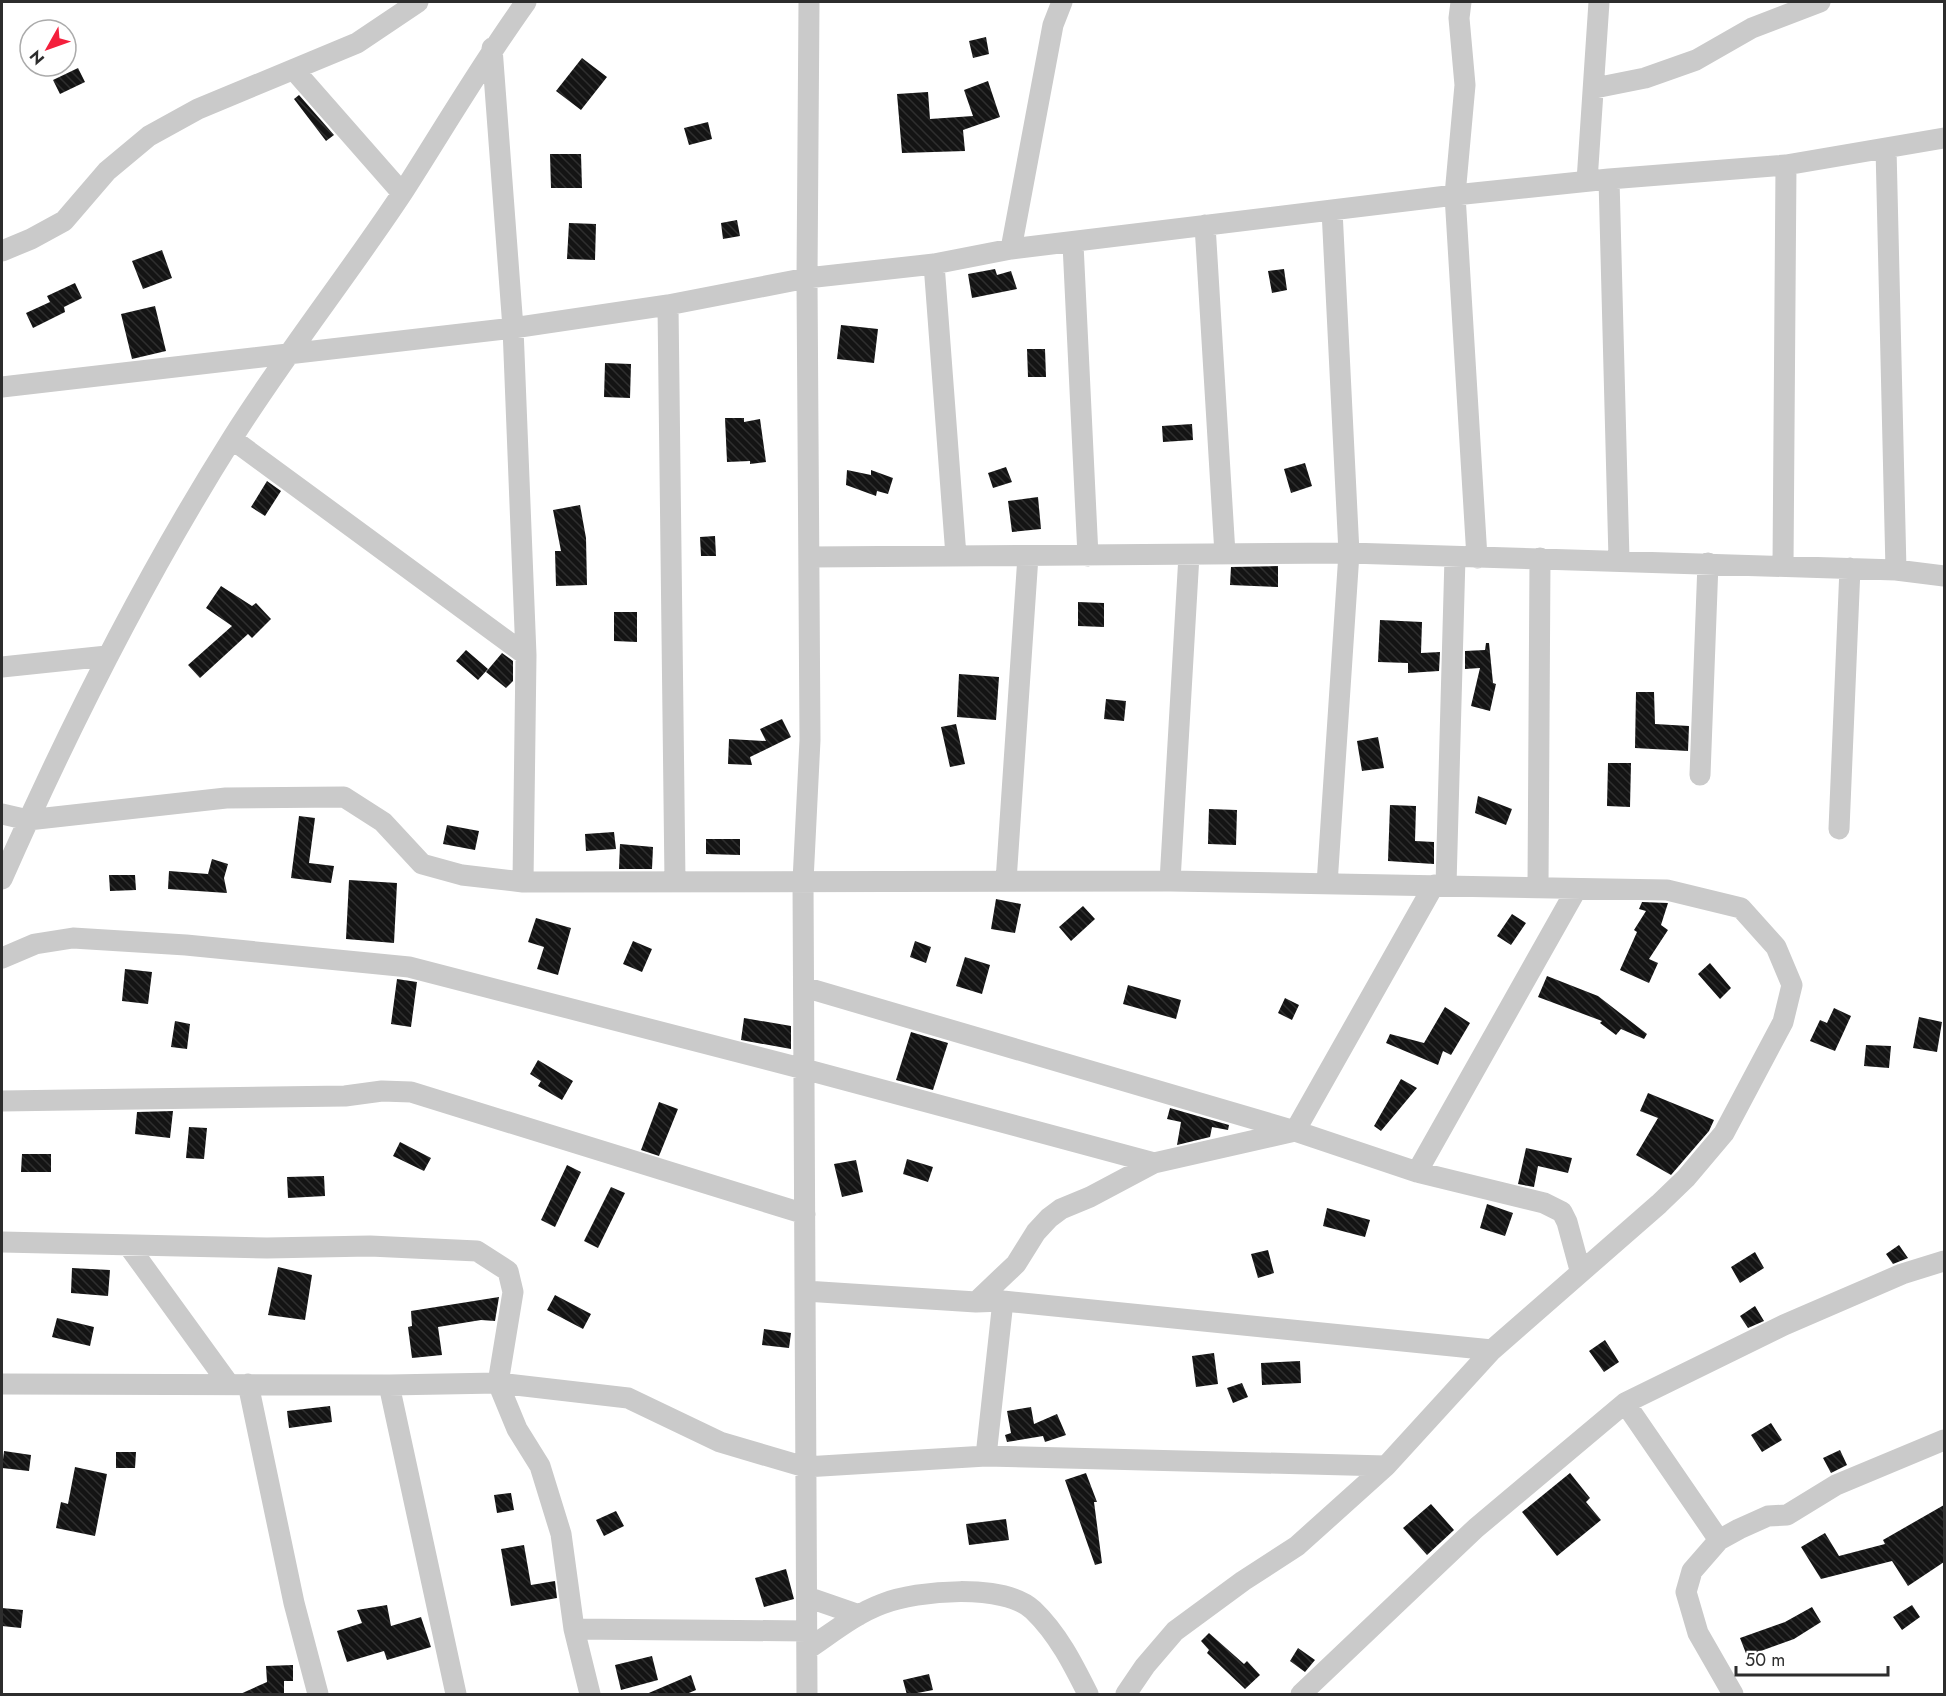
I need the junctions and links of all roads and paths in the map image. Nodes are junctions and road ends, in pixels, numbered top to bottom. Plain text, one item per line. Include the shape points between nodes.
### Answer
1 (418, 2) edge
2 (526, 2) edge
3 (809, 2) edge
4 (1062, 2) edge
5 (1461, 2) edge
6 (1599, 2) edge
7 (1820, 2) edge
8 (492, 48) junction
9 (294, 70) junction
10 (1595, 88) junction
11 (1944, 138) edge
12 (1886, 148) junction
13 (1786, 165) junction
14 (1609, 179) junction
15 (1587, 181) junction
16 (402, 193) junction
17 (1455, 195) junction
18 (1332, 210) junction
19 (1205, 225) junction
20 (1073, 244) junction
21 (1011, 249) junction
22 (2, 251) edge
23 (934, 264) junction
24 (807, 278) junction
25 (668, 305) junction
26 (513, 328) junction
27 (287, 354) junction
28 (2, 387) edge
29 (232, 439) junction
30 (1349, 553) junction
31 (1226, 554) junction
32 (1189, 555) junction
33 (956, 556) junction
34 (1028, 556) junction
35 (1088, 556) junction
36 (811, 557) junction
37 (1455, 557) junction
38 (1477, 558) junction
39 (1540, 558) junction
40 (1619, 560) junction
41 (1708, 563) junction
42 (1783, 566) junction
43 (1850, 568) junction
44 (1896, 570) junction
45 (1944, 576) edge
46 (526, 655) junction
47 (107, 656) junction
48 (2, 667) edge
49 (1700, 775) dead end
50 (2, 814) edge
51 (28, 820) junction
52 (1839, 829) dead end
53 (2, 879) edge
54 (675, 881) junction
55 (803, 881) junction
56 (1006, 881) junction
57 (1170, 881) junction
58 (523, 882) junction
59 (1328, 884) junction
60 (1440, 885) junction
61 (1538, 887) junction
62 (1576, 890) junction
63 (2, 958) edge
64 (804, 987) junction
65 (804, 1069) junction
66 (2, 1101) edge
67 (1294, 1131) junction
68 (1154, 1163) junction
69 (1417, 1172) junction
70 (805, 1214) junction
71 (2, 1242) edge
72 (128, 1245) junction
73 (1944, 1261) edge
74 (1580, 1270) junction
75 (805, 1292) junction
76 (1003, 1301) junction
77 (976, 1302) junction
78 (1492, 1350) junction
79 (238, 1383) junction
80 (498, 1383) junction
81 (2, 1384) edge
82 (389, 1385) junction
83 (1625, 1403) junction
84 (1944, 1440) edge
85 (986, 1456) junction
86 (1386, 1466) junction
87 (805, 1467) junction
88 (1719, 1540) junction
89 (807, 1597) junction
90 (859, 1615) junction
91 (574, 1629) junction
92 (808, 1640) junction
93 (318, 1695) edge
94 (456, 1695) edge
95 (590, 1695) edge
96 (807, 1695) edge
97 (1088, 1695) edge
98 (1126, 1695) edge
99 (1301, 1695) edge
100 (1733, 1695) edge

1 - 9 street via 357,43
2 - 8 street
3 - 24 street
4 - 21 street via 1053,25
5 - 17 street via 1465,85
6 - 10 street
7 - 10 street via 1752,28 1696,60 1645,78
8 - 16 street
8 - 26 street
9 - 16 street
9 - 22 street via 198,109 149,136 107,171 64,221
10 - 15 street
11 - 12 street
12 - 13 street
12 - 44 street
13 - 14 street
13 - 42 street
14 - 15 street
14 - 40 street
15 - 17 street
16 - 27 street
17 - 18 street
17 - 38 street
18 - 19 street
18 - 30 street
19 - 20 street
19 - 31 street
20 - 21 street
20 - 35 street
21 - 23 street
23 - 24 street
23 - 33 street
24 - 25 street
24 - 36 street
25 - 26 street
25 - 54 street
26 - 27 street
26 - 46 street
27 - 28 street
27 - 29 street
29 - 46 street
29 - 47 street
30 - 31 street
30 - 37 street
30 - 59 street
31 - 32 street
32 - 35 street
32 - 57 street
33 - 34 street
33 - 36 street
34 - 35 street
34 - 56 street
36 - 55 street via 810,740
37 - 38 street
37 - 60 street
38 - 39 street
39 - 40 street
39 - 61 street
40 - 41 street
41 - 42 street
41 - 49 street
42 - 43 street
43 - 44 street
43 - 52 street
44 - 45 street
46 - 58 street
47 - 48 street
47 - 51 street
50 - 51 street
51 - 53 street
51 - 58 street via 226,798 344,796 383,822 422,864 462,875
54 - 55 street
54 - 58 street
55 - 56 street
55 - 64 street
56 - 57 street
57 - 59 street
59 - 60 street
60 - 61 street
60 - 67 street
61 - 62 street
62 - 69 street
62 - 74 street via 1666,890 1741,908 1776,946 1791,985 1784,1022 1724,1133 1666,1198
63 - 65 street via 35,944 73,938 409,967
64 - 65 street
64 - 67 street
65 - 68 street
65 - 70 street
66 - 70 street via 411,1092
67 - 68 street
67 - 69 street
68 - 77 street via 1048,1218 1016,1264
69 - 74 street via 1544,1203 1562,1212
70 - 75 street
71 - 72 street
72 - 79 street
72 - 80 street via 370,1246 477,1251 508,1271 513,1292
73 - 83 street via 1902,1274 1784,1325
74 - 78 street
75 - 77 street
75 - 87 street
76 - 77 street
76 - 78 street
76 - 85 street
78 - 86 street
79 - 81 street
79 - 82 street
79 - 93 street
80 - 82 street
80 - 87 street via 628,1398 720,1442
80 - 91 street via 517,1429 540,1466 561,1534
82 - 94 street
83 - 88 street
83 - 99 street via 1476,1528
84 - 88 street via 1836,1485 1787,1515 1768,1516
85 - 86 street
85 - 87 street
86 - 98 street via 1297,1546 1175,1631 1144,1666
87 - 89 street
88 - 100 street via 1692,1570 1686,1593 1698,1633
89 - 90 street
89 - 92 street
90 - 92 street
90 - 97 street via 884,1603 933,1593 1003,1594 1032,1609 1066,1650
91 - 92 street
91 - 95 street
92 - 96 street

